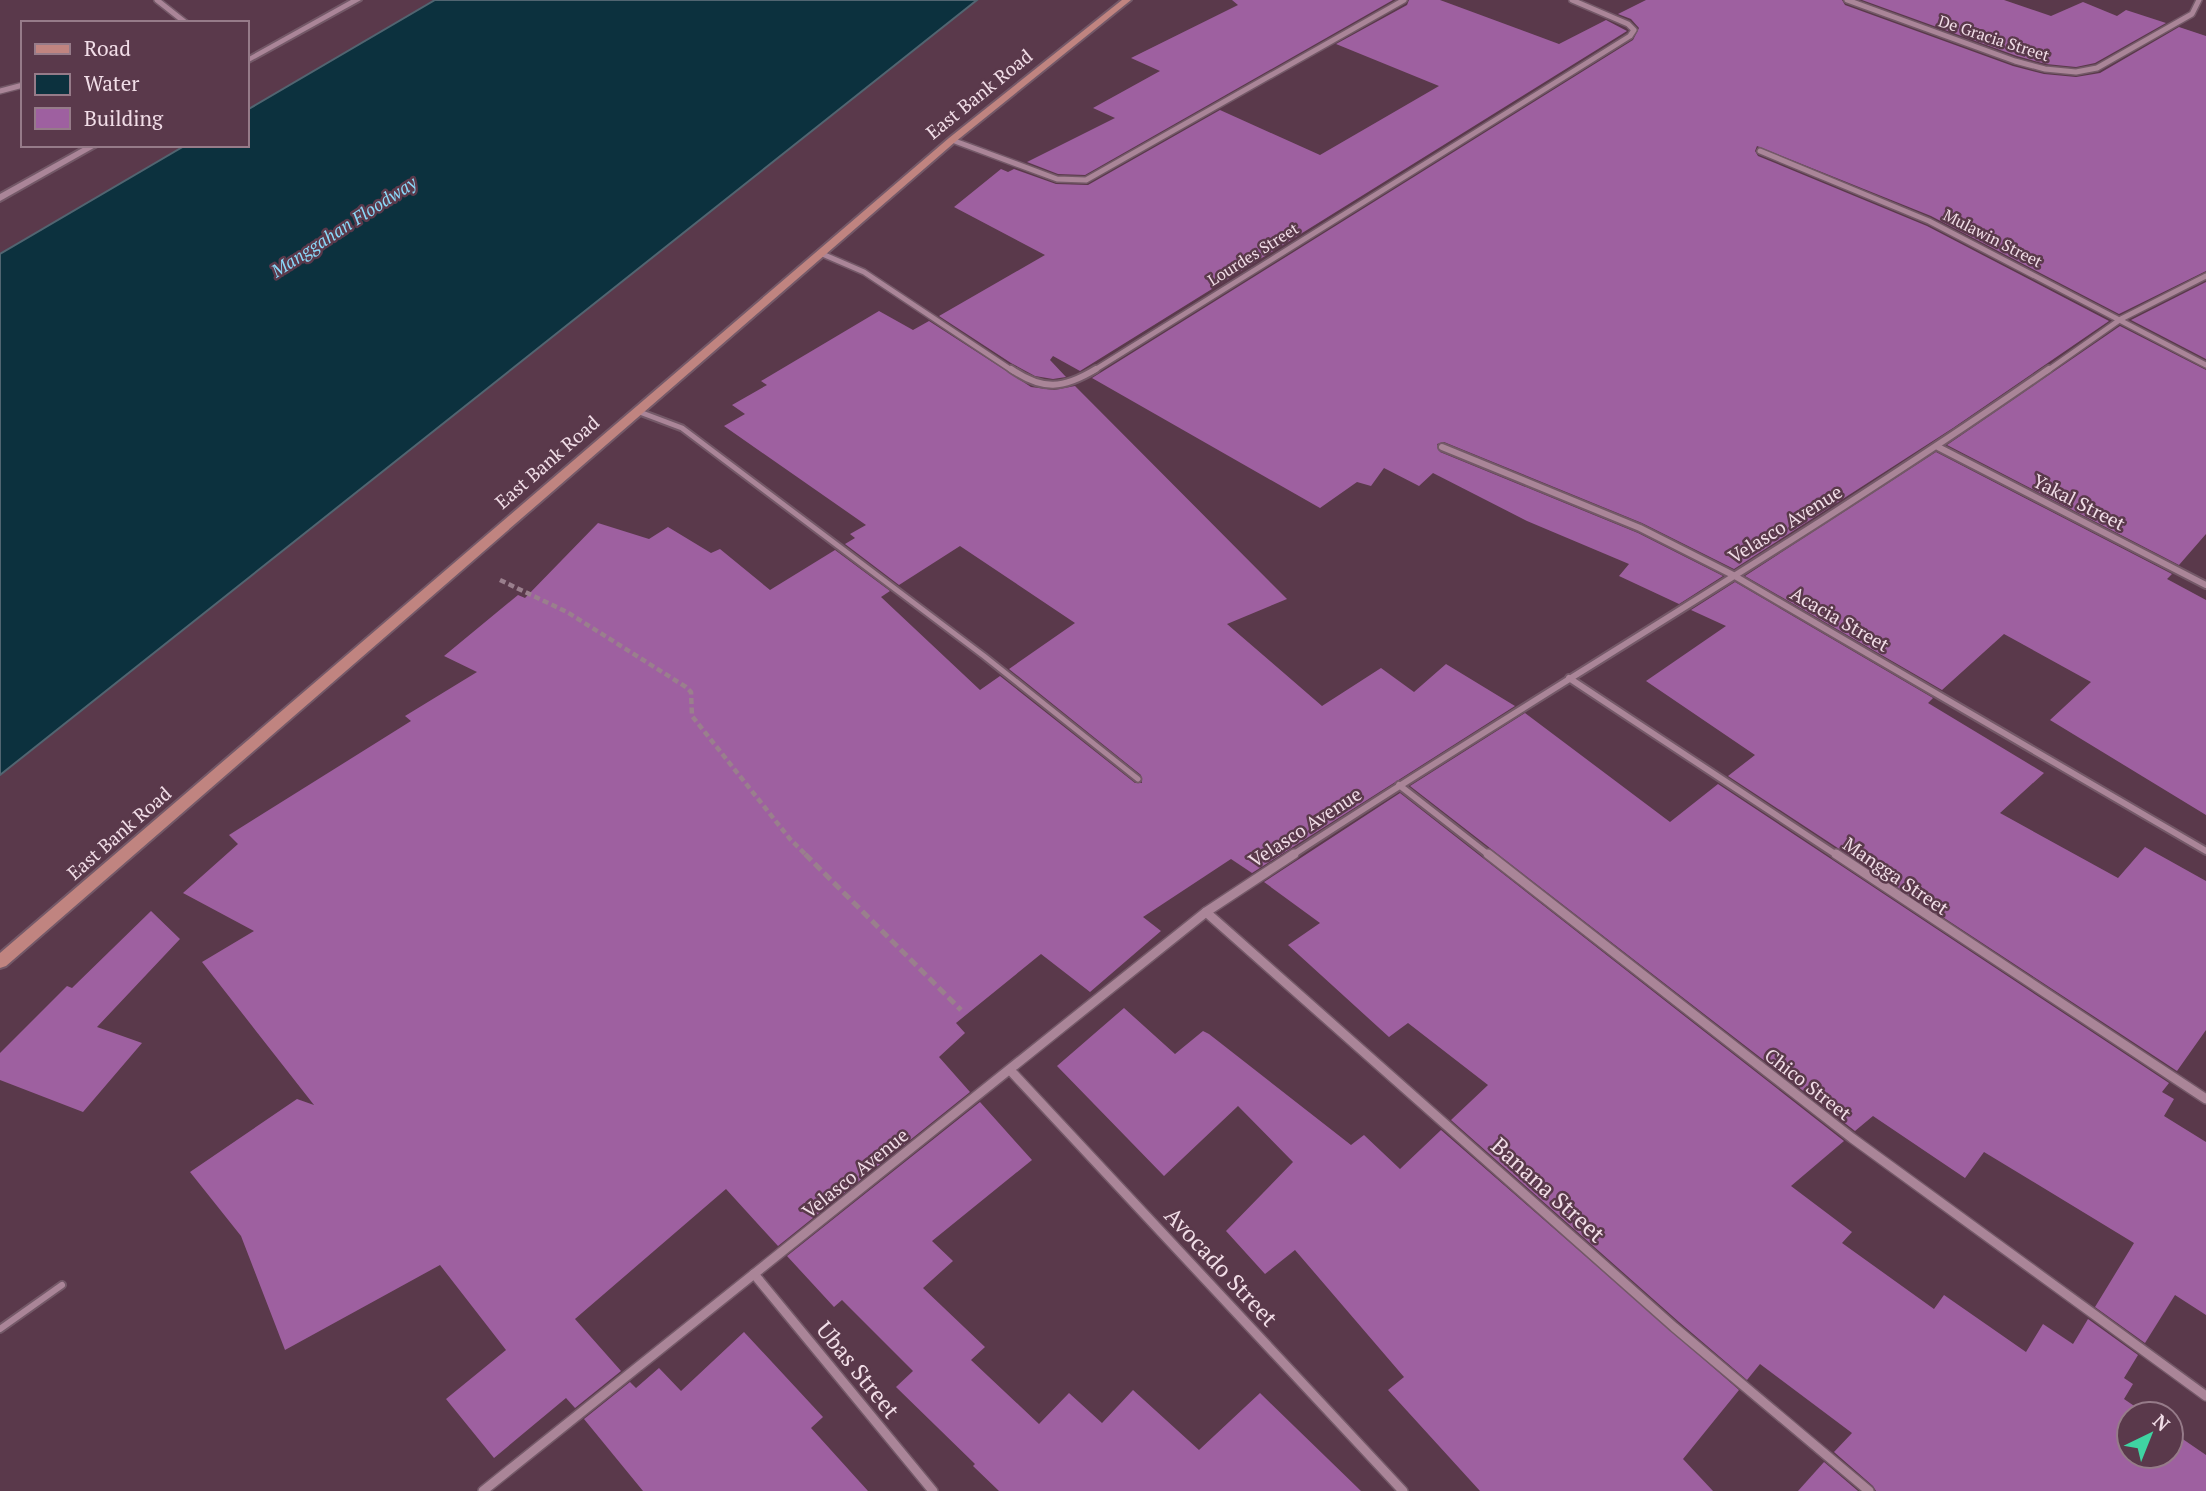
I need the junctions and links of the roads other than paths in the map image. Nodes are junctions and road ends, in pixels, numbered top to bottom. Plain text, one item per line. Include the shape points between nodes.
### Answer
1 (157, 0) edge
2 (356, 0) edge
3 (1127, 0) edge
4 (1404, 0) edge
5 (1572, 0) edge
6 (1847, 0) edge
7 (1874, 0) edge
8 (2199, 0) edge
9 (1864, 7) junction
10 (183, 21) edge
11 (248, 60) edge
12 (21, 86) edge
13 (0, 91) edge
14 (951, 140) junction
15 (91, 147) edge
16 (1760, 151) dead end
17 (0, 198) edge
18 (820, 253) junction
19 (2206, 276) edge
20 (2121, 319) junction
21 (2206, 365) edge
22 (636, 411) junction
23 (1442, 447) dead end
24 (1938, 447) junction
25 (1732, 575) junction
26 (2206, 585) edge
27 (1569, 678) junction
28 (1138, 779) dead end
29 (1399, 785) junction
30 (2206, 851) edge
31 (1206, 912) junction
32 (0, 962) edge
33 (1010, 1069) junction
34 (2206, 1099) edge
35 (754, 1274) junction
36 (62, 1285) dead end
37 (0, 1329) edge
38 (2206, 1396) edge
39 (483, 1491) edge
40 (933, 1491) edge
41 (1403, 1491) edge
42 (1869, 1491) edge

1 - 10 street
2 - 11 street
3 - 14 main road, East Bank Road
4 - 14 street via 1086,180 1057,179
5 - 18 street, Lourdes Street via 1634,30 1075,382 1046,386 1024,378 864,272
6 - 9 street, De Gracia Street
7 - 9 street
8 - 9 street, De Gracia Street via 2192,14 2097,68 2076,72 2015,61
12 - 13 street
14 - 18 main road, East Bank Road
15 - 17 street
16 - 20 street, Mulawin Street via 1929,221
18 - 22 main road, East Bank Road
19 - 20 street, Velasco Avenue
20 - 21 street, Mulawin Street
20 - 24 street, Velasco Avenue
22 - 28 lane via 682,428 984,656
22 - 32 main road, East Bank Road
23 - 25 street, Acacia Street via 1640,528
24 - 25 street, Velasco Avenue
24 - 26 street, Yakal Street
25 - 27 street, Velasco Avenue
25 - 30 street, Acacia Street
27 - 29 street, Velasco Avenue
27 - 34 street, Mangga Street
29 - 31 street, Velasco Avenue
29 - 38 street, Chico Street via 1852,1139
31 - 33 street, Velasco Avenue
31 - 42 street, Banana Street via 1674,1327
33 - 35 street, Velasco Avenue
33 - 41 street, Avocado Street
35 - 39 street, Velasco Avenue
35 - 40 street, Ubas Street
36 - 37 lane

